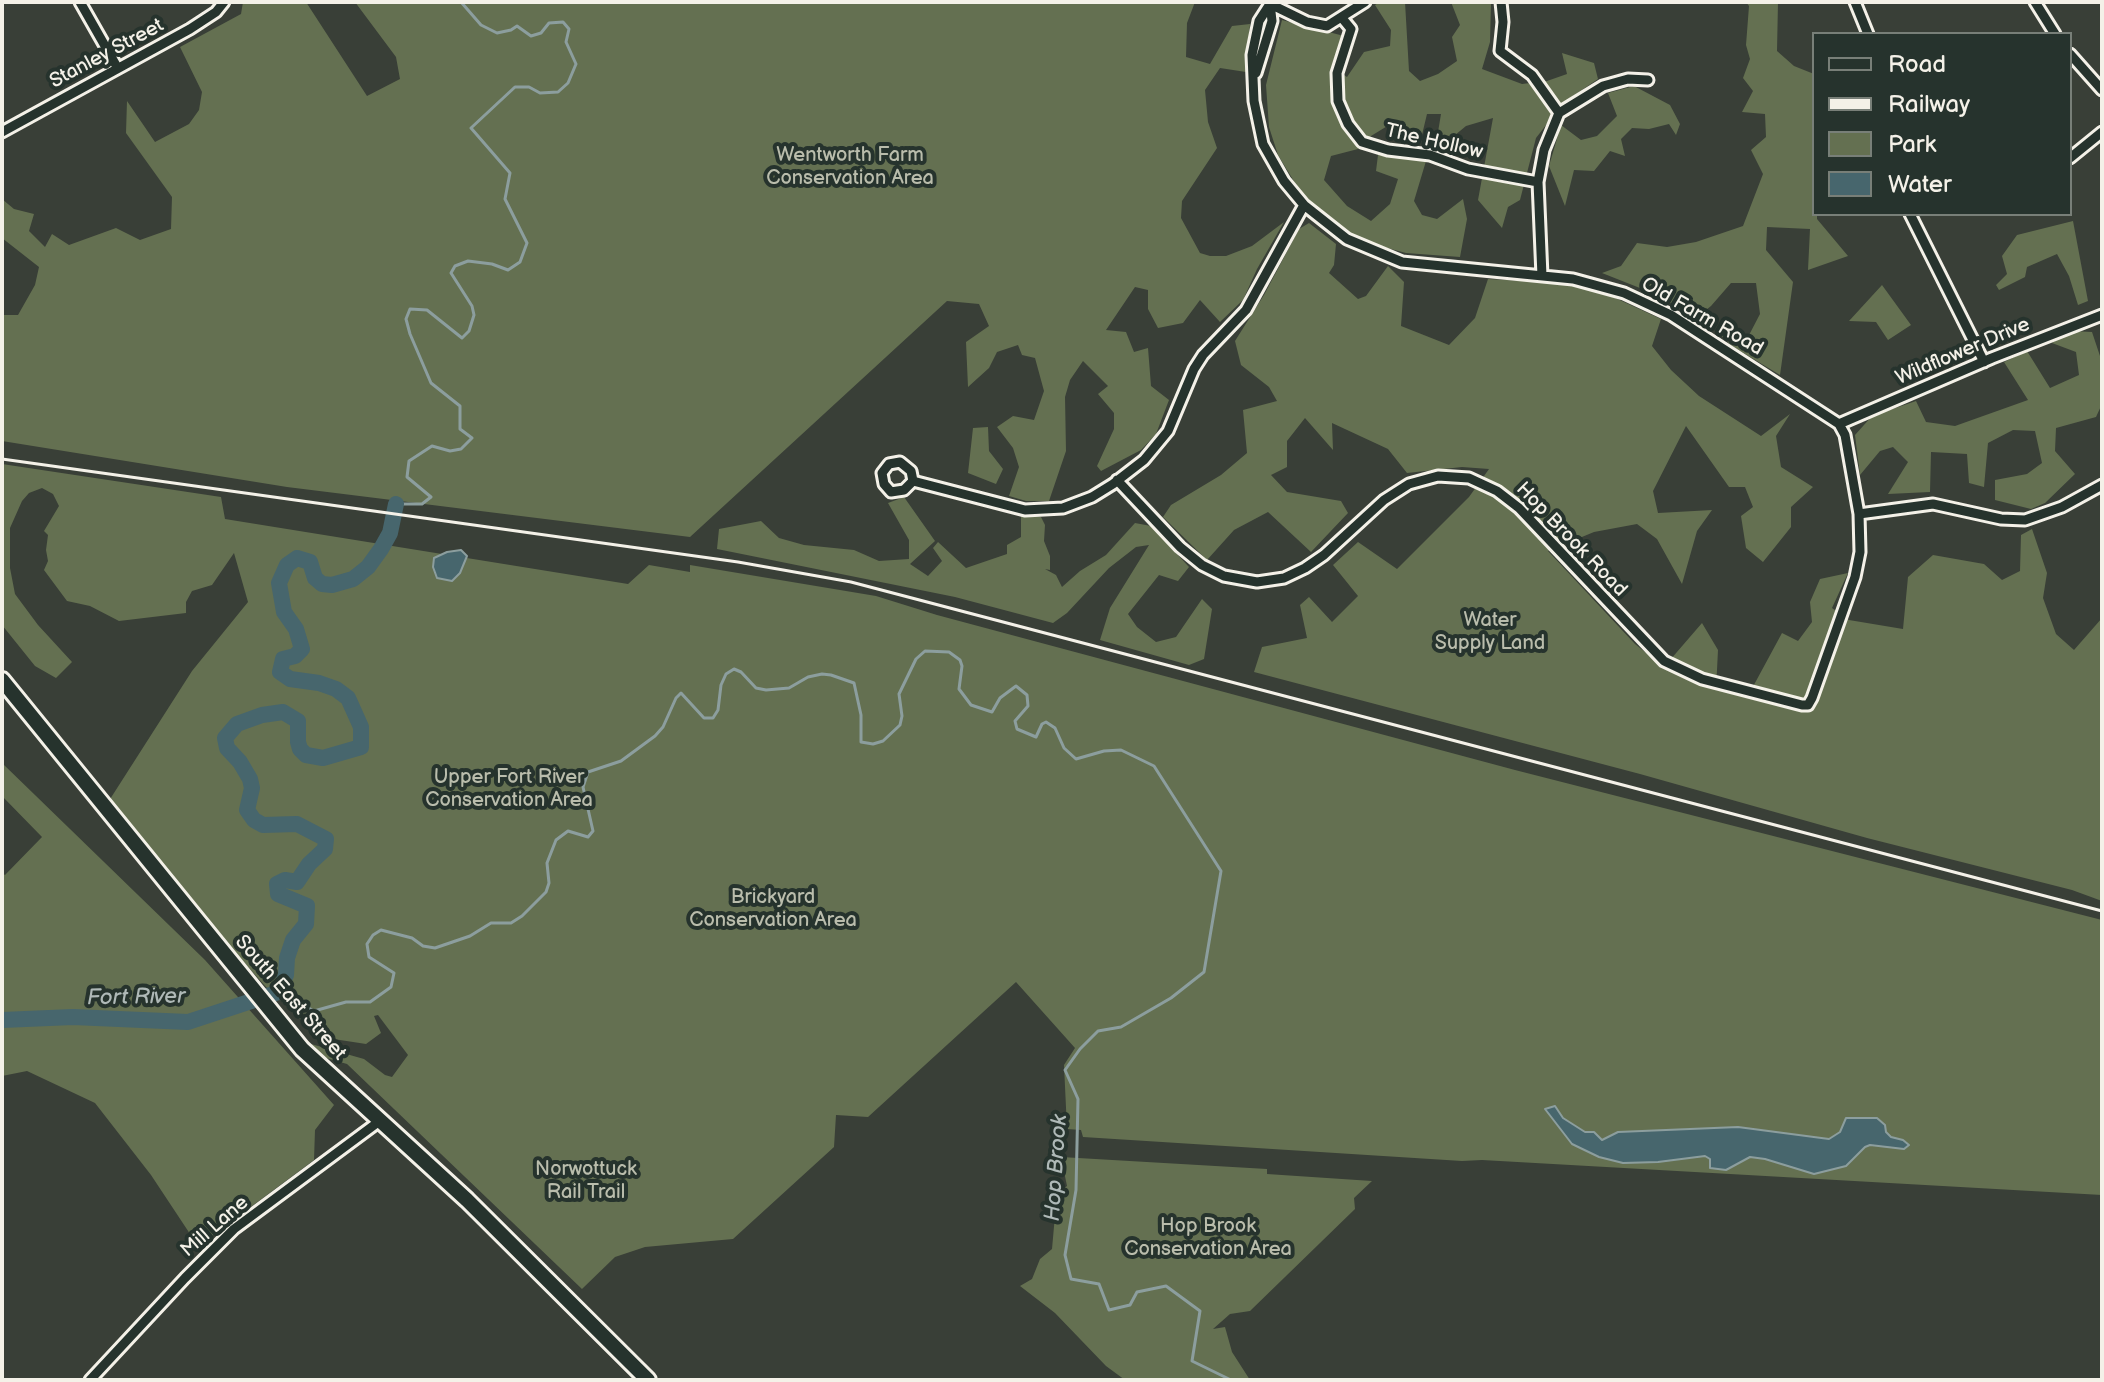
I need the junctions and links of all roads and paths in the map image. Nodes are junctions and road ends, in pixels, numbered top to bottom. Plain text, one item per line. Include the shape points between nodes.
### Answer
1 (80, 2) edge
2 (224, 2) edge
3 (1365, 2) edge
4 (1501, 2) edge
5 (1855, 2) edge
6 (2035, 2) edge
7 (1270, 3) edge
8 (1342, 18) junction
9 (1867, 32) edge
10 (2054, 32) edge
11 (2072, 56) edge
12 (117, 67) junction
13 (1648, 80) dead end
14 (2102, 90) edge
15 (1559, 113) junction
16 (2, 132) edge
17 (2102, 132) edge
18 (2072, 156) edge
19 (1538, 182) junction
20 (1304, 205) junction
21 (1911, 216) edge
22 (1542, 276) junction
23 (2102, 315) edge
24 (1984, 362) junction
25 (1839, 424) junction
26 (1117, 480) junction
27 (913, 481) dead end
28 (2102, 485) edge
29 (1859, 514) junction
30 (2, 680) edge
31 (381, 1120) junction
32 (90, 1380) edge
33 (648, 1380) edge

1 - 12 street
2 - 12 street, Stanley Street via 198,24
3 - 8 street
4 - 15 street via 1500,51 1532,75
5 - 9 street
6 - 10 street
7 - 8 street via 1320,26
7 - 20 street, Old Farm Road via 1272,21 1255,76 1254,101 1263,144
8 - 19 street, The Hollow via 1351,29 1337,73 1338,101 1362,142
11 - 14 street
12 - 16 street, Stanley Street
13 - 15 street via 1603,86
15 - 19 street
17 - 18 street
19 - 22 street
20 - 22 street, Old Farm Road via 1347,239 1402,262
20 - 26 street via 1246,310 1194,369 1168,431 1144,460
21 - 24 street
22 - 25 street, Old Farm Road via 1602,286 1648,303
23 - 24 street, Wildflower Drive
24 - 25 street, Wildflower Drive
25 - 29 street
26 - 27 street via 1077,503 1036,510
26 - 29 street, Hop Brook Road via 1202,565 1257,582 1305,568 1409,484 1438,476 1469,478 1510,499 1664,661 1702,679 1808,705 1855,577
28 - 29 street via 2025,520 1933,504
30 - 31 main road, South East Street via 302,1049
31 - 32 street, Mill Lane via 234,1229
31 - 33 main road, South East Street

